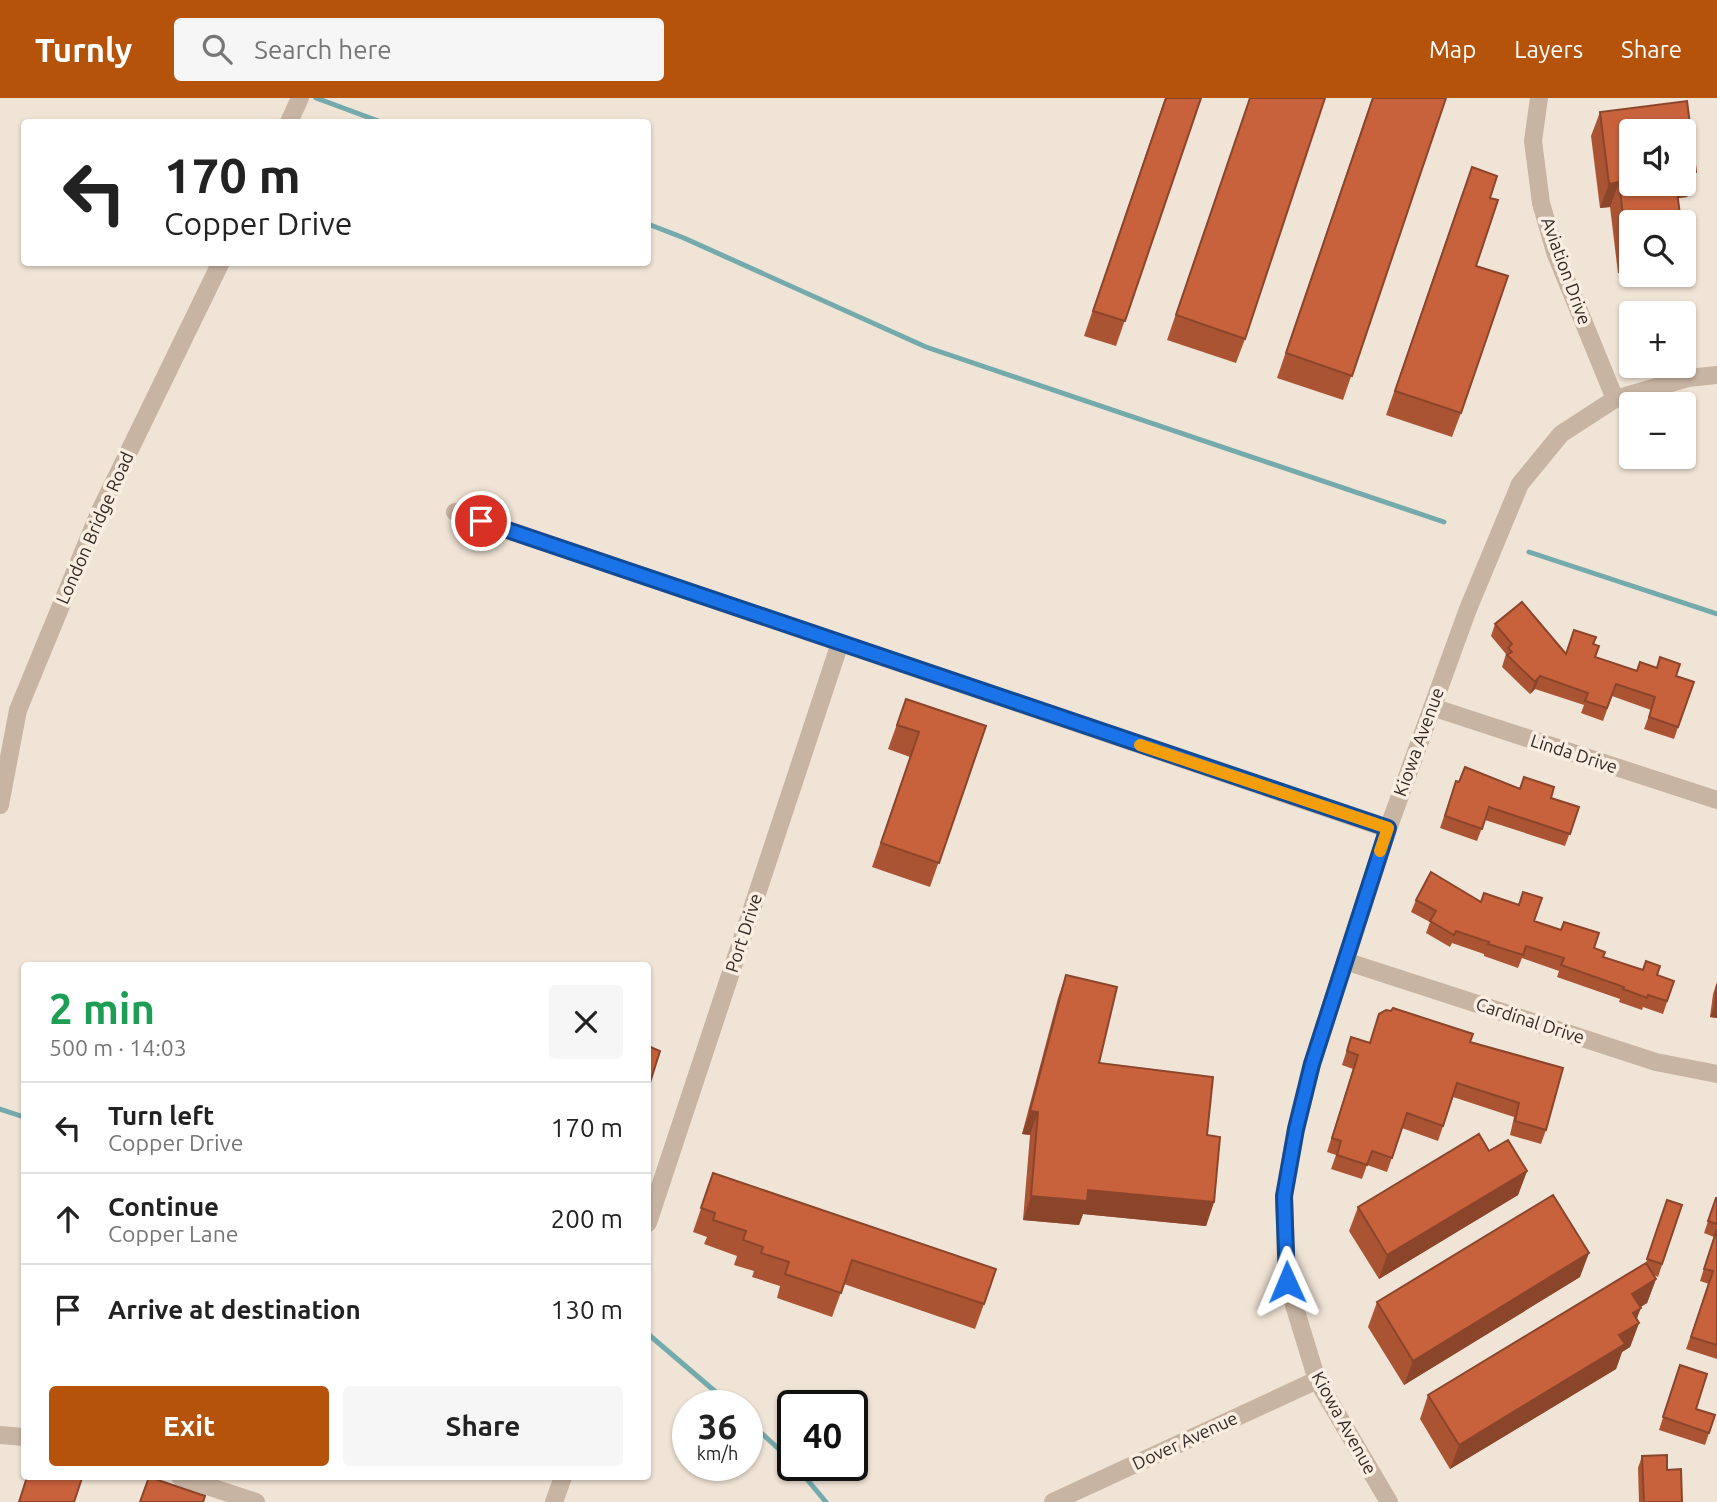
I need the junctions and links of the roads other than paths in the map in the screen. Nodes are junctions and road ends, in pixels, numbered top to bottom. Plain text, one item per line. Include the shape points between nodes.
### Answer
1 (300, 98) edge
2 (1539, 98) edge
3 (290, 119) edge
4 (218, 266) edge
5 (1717, 375) edge
6 (1615, 399) junction
7 (455, 512) dead end
8 (840, 643) junction
9 (1432, 707) junction
10 (1717, 800) edge
11 (0, 804) edge
12 (1388, 828) junction
13 (1345, 961) junction
14 (1717, 1074) edge
15 (651, 1214) edge
16 (1317, 1380) junction
17 (0, 1435) edge
18 (21, 1437) edge
19 (189, 1480) edge
20 (561, 1480) edge
21 (256, 1502) edge
22 (554, 1502) edge
23 (1053, 1502) edge
24 (1389, 1502) edge

1 - 3 street
2 - 6 street, Aviation Drive via 1533,141 1541,203 1555,252
4 - 11 street, London Bridge Road via 100,511 18,710
5 - 6 street, Kiowa Avenue via 1688,378
6 - 9 street, Kiowa Avenue via 1561,434 1520,484
7 - 8 street
8 - 12 street
8 - 15 street, Port Drive
9 - 10 street, Linda Drive
9 - 12 street, Kiowa Avenue
12 - 13 street, Kiowa Avenue
13 - 14 street, Cardinal Drive via 1656,1062
13 - 16 street, Kiowa Avenue via 1312,1064 1284,1196 1287,1282
16 - 23 street, Dover Avenue
16 - 24 street, Kiowa Avenue
17 - 18 street
19 - 21 street
20 - 22 street

